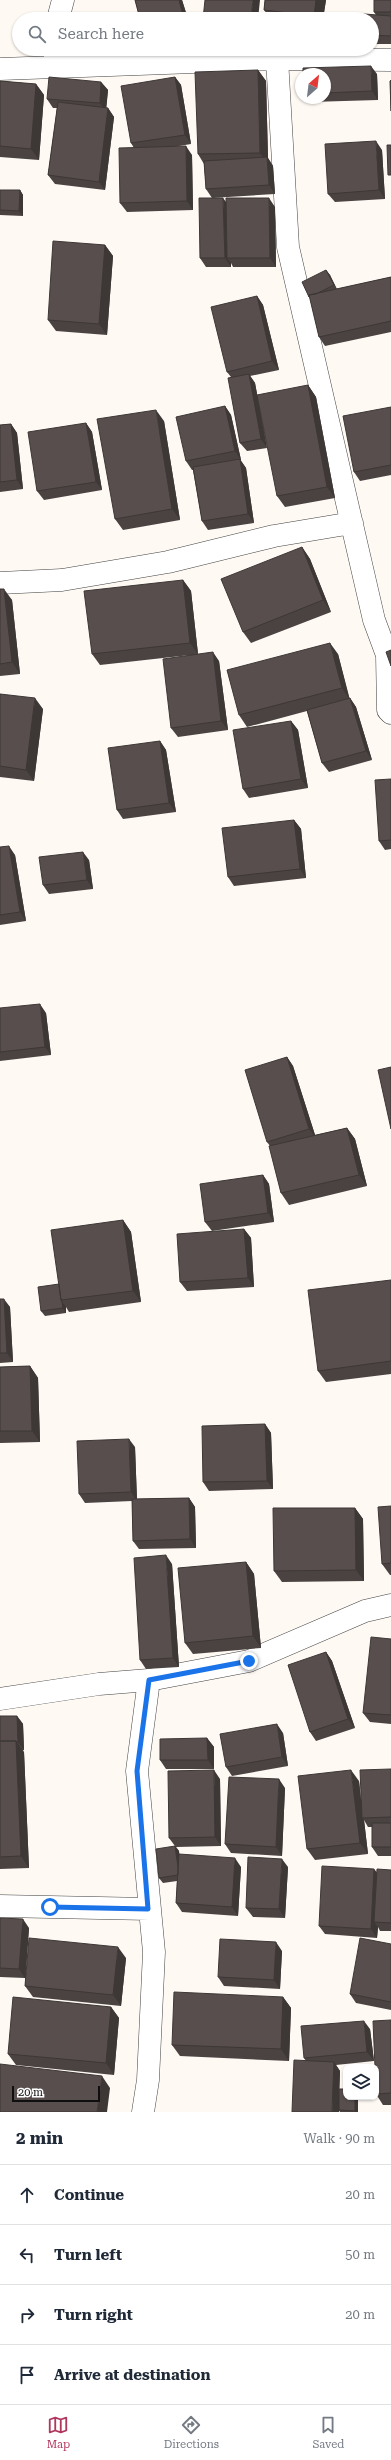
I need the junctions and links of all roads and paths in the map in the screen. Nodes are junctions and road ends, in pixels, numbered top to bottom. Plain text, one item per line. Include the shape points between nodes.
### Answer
1 (63, 0) edge
2 (60, 12) edge
3 (55, 58) edge
4 (278, 59) junction
5 (391, 60) edge
6 (0, 69) edge
7 (352, 523) junction
8 (0, 583) edge
9 (391, 713) edge
10 (391, 1605) edge
11 (149, 1680) junction
12 (0, 1699) edge
13 (0, 1906) edge
14 (148, 1909) junction
15 (143, 2112) edge

1 - 2 street
3 - 4 street
3 - 6 street
4 - 5 street
4 - 7 street via 288,246
7 - 8 street via 274,536 168,562 62,580
7 - 9 street via 374,620 387,655 388,710
10 - 11 street via 365,1611 249,1661
11 - 12 street via 99,1684
11 - 14 street via 137,1771
13 - 14 street
14 - 15 street via 154,1952 148,2080

